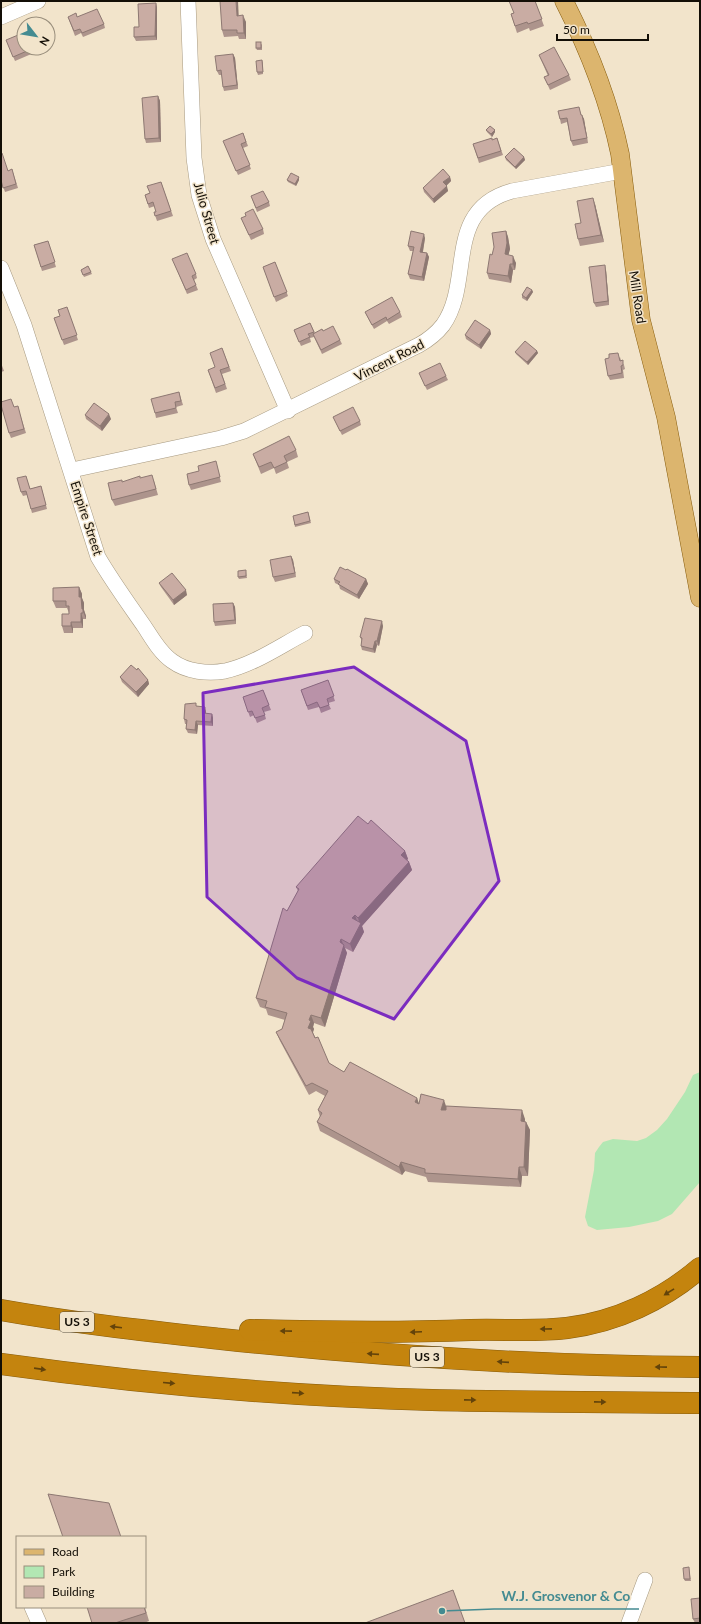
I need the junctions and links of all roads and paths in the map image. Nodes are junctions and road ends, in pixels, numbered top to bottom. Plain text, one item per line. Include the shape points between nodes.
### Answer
1 (38, 1) edge
2 (188, 1) edge
3 (564, 1) edge
4 (1, 17) edge
5 (622, 171) junction
6 (1, 268) edge
7 (288, 411) junction
8 (72, 470) junction
9 (700, 598) edge
10 (305, 633) dead end
11 (700, 1268) edge
12 (1, 1310) edge
13 (154, 1332) junction
14 (1, 1364) edge
15 (700, 1367) edge
16 (700, 1404) edge
17 (645, 1580) dead end
18 (32, 1608) edge
19 (38, 1623) edge
20 (629, 1623) edge

1 - 4 street
2 - 7 street, Julio Street via 194,158 200,195 212,239
3 - 5 main road, Mill Road via 594,67 608,106
5 - 7 street, Vincent Road via 512,191 491,200 475,216 467,232 452,307 438,331 419,345
5 - 9 main road, Mill Road via 642,320 666,417
6 - 8 street, Empire Street via 17,304
7 - 8 street, Vincent Road via 232,435
8 - 10 street, Empire Street via 98,557 147,631 173,662 201,672 224,671 248,663
11 -> 13 highway via 670,1292 650,1303 612,1318 568,1328 406,1333 236,1330
13 -> 12 highway, US 3
15 -> 13 highway, US 3 via 514,1363 334,1351
14 -> 16 highway via 115,1378 318,1394 431,1400
17 - 20 street
18 - 19 street

